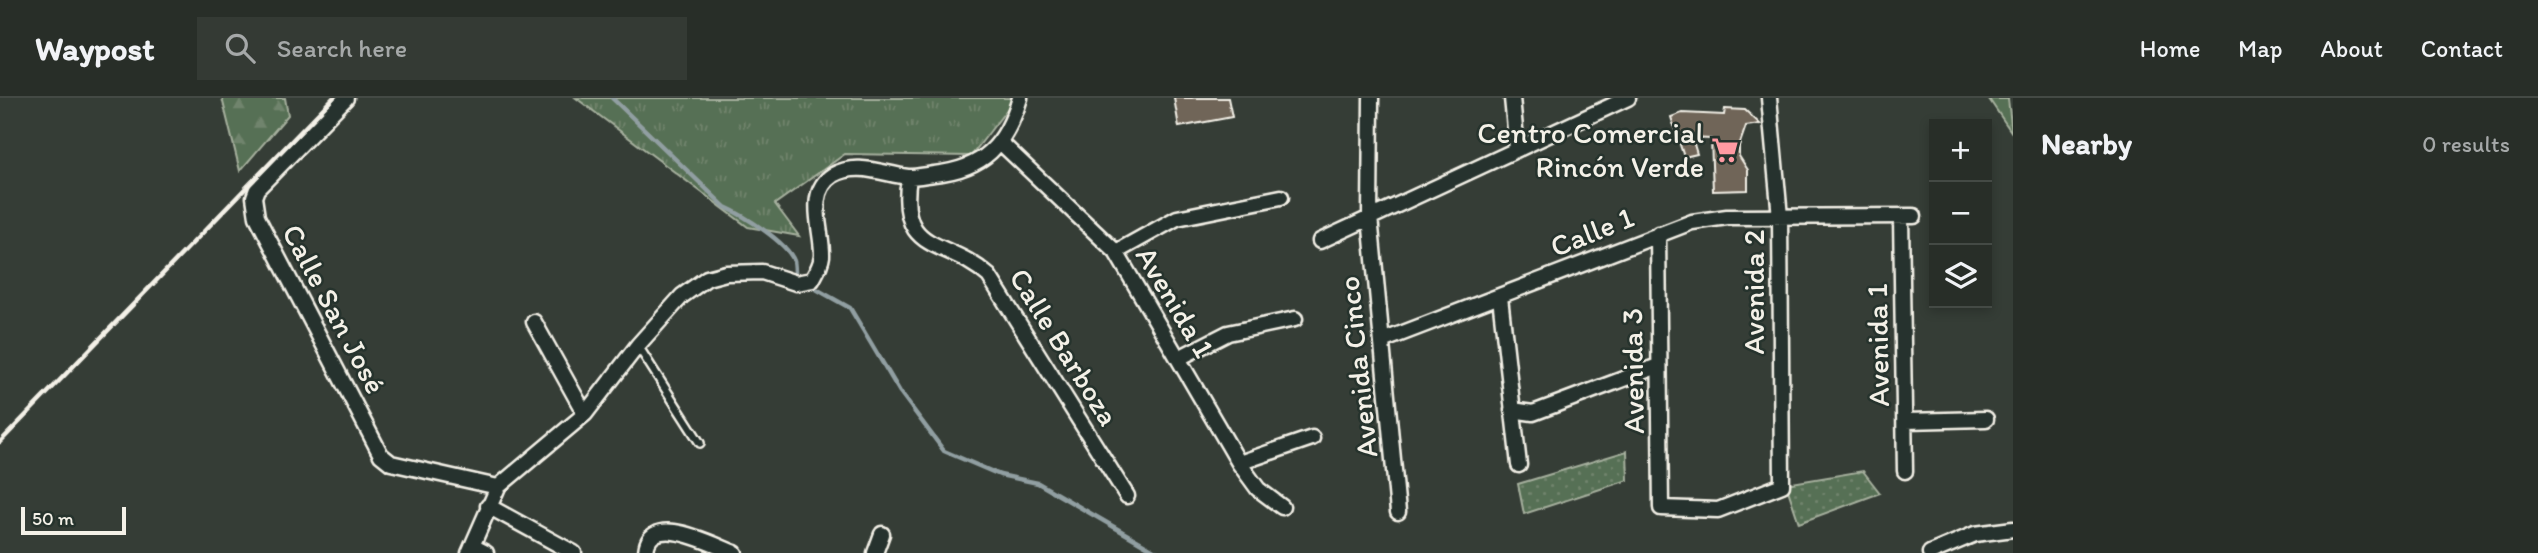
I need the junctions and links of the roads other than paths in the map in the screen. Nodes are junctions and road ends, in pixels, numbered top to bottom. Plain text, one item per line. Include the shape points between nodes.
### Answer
1 (346, 98) edge
2 (1020, 98) edge
3 (1371, 98) edge
4 (1512, 98) edge
5 (1628, 98) edge
6 (1769, 98) edge
7 (1000, 142) junction
8 (1517, 149) junction
9 (909, 177) junction
10 (1281, 197) dead end
11 (1370, 217) junction
12 (1780, 217) junction
13 (1908, 217) joint
14 (1658, 234) junction
15 (1320, 241) dead end
16 (1116, 251) junction
17 (1500, 297) junction
18 (1295, 319) dead end
19 (534, 322) dead end
20 (1382, 341) junction
21 (638, 345) junction
22 (1178, 358) junction
23 (1658, 366) junction
24 (1512, 410) junction
25 (584, 414) junction
26 (1986, 419) dead end
27 (1906, 421) junction
28 (1312, 438) dead end
29 (700, 443) dead end
30 (1239, 463) junction
31 (1519, 465) dead end
32 (1905, 471) dead end
33 (498, 486) junction
34 (1127, 496) dead end
35 (488, 506) junction
36 (1282, 507) dead end
37 (1661, 508) joint
38 (1398, 512) dead end
39 (2013, 529) edge
40 (882, 534) dead end
41 (470, 549) edge
42 (486, 553) edge
43 (574, 553) edge
44 (646, 553) edge
45 (736, 553) edge
46 (875, 553) edge
47 (1930, 553) edge

1 - 33 street, Calle San José via 257,189 257,217 381,455 391,463
2 - 7 street
3 - 11 street
4 - 8 street
5 - 8 street
6 - 12 street, Avenida 2
7 - 9 street via 986,159 970,167
7 - 16 street, Avenida 1
8 - 11 street
9 - 21 street via 872,169 834,175 820,189 816,210 821,262 811,280 796,283 762,272 707,278 682,296
9 - 34 street, Calle Barboza via 905,204 918,235 989,276
10 - 16 street via 1177,218
11 - 15 street
11 - 20 street, Avenida Cinco
12 - 13 street, Calle 1
12 - 14 street, Calle 1 via 1727,217 1692,222
12 - 37 street, Avenida 2 via 1782,485 1718,510
13 - 27 street, Avenida 1
14 - 17 street, Calle 1
14 - 23 street, Avenida 3
16 - 22 street, Avenida 1
17 - 20 street, Calle 1
17 - 24 street
18 - 22 street via 1228,333
19 - 25 street
20 - 38 street, Avenida Cinco
21 - 25 street
21 - 29 lane
22 - 30 street, Avenida 1
23 - 24 street via 1534,414
23 - 37 street, Avenida 3
24 - 31 street
25 - 33 street
26 - 27 street
27 - 32 street, Avenida 1
28 - 30 street
30 - 36 street, Avenida 1 via 1258,489
33 - 35 street
35 - 41 street
35 - 43 street
39 - 47 street via 1975,534
40 - 46 street
41 - 42 street
44 - 45 street via 653,535 662,531 676,531

